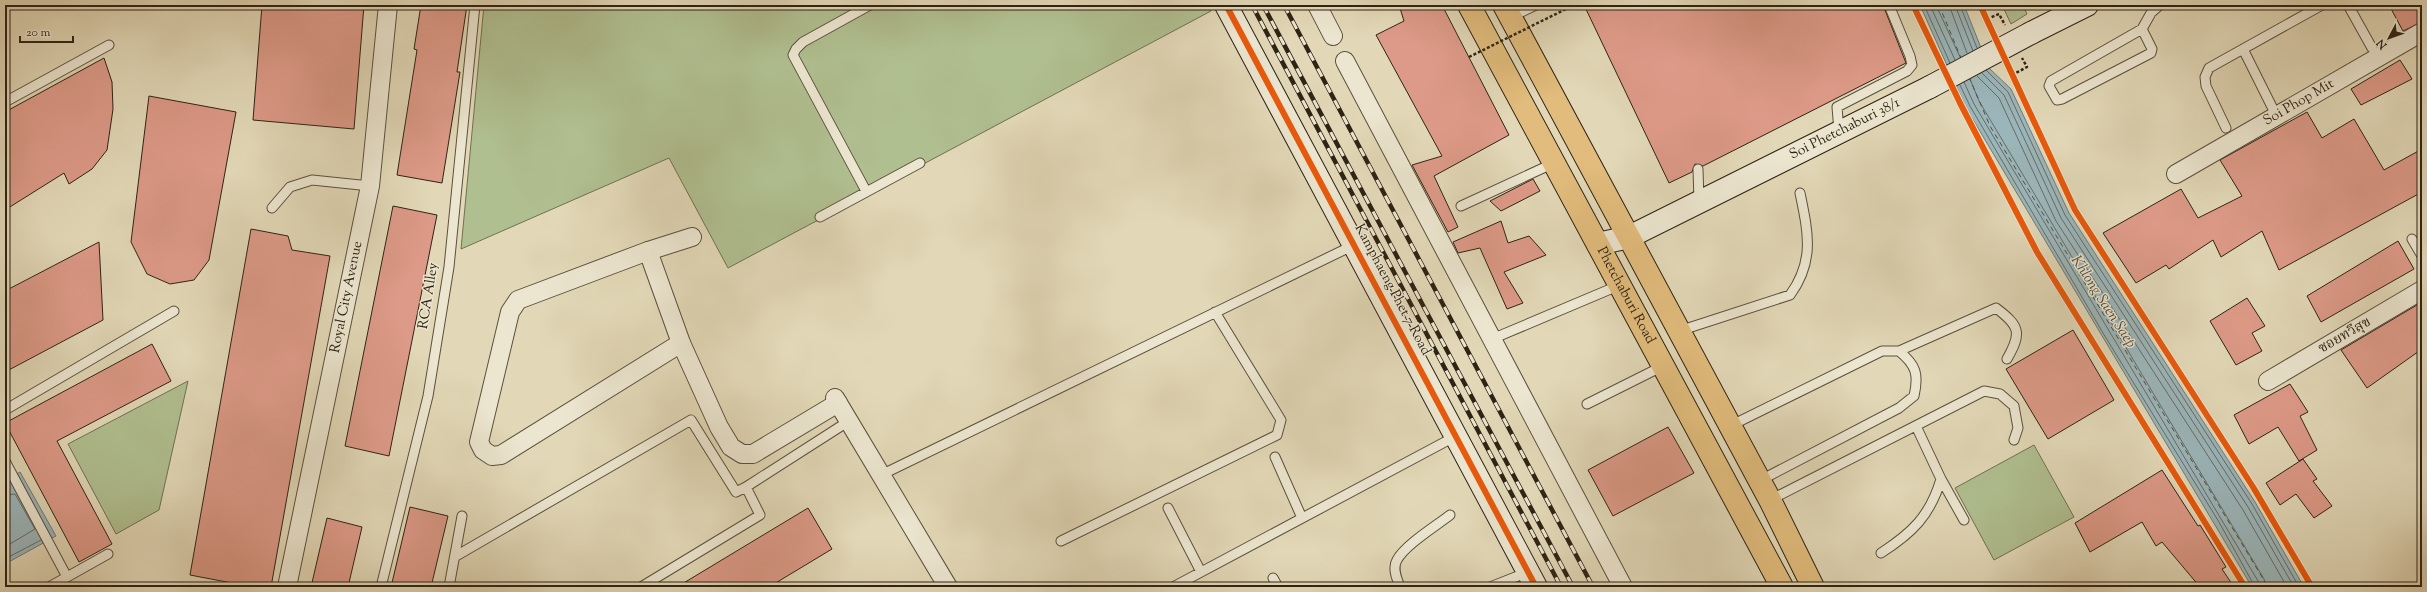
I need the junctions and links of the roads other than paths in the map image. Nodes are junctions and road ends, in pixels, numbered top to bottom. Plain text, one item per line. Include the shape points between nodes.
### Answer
1 (388, 5) edge
2 (475, 5) edge
3 (870, 5) edge
4 (1226, 5) edge
5 (1317, 5) edge
6 (1469, 5) edge
7 (1536, 5) edge
8 (1889, 5) edge
9 (2087, 5) edge
10 (2160, 5) edge
11 (2322, 5) edge
12 (2348, 5) edge
13 (1508, 11) edge
14 (2142, 29) junction
15 (2422, 32) edge
16 (1333, 36) dead end
17 (109, 45) dead end
18 (2372, 48) dead end
19 (2243, 49) junction
20 (1345, 61) dead end
21 (5, 102) edge
22 (2272, 107) dead end
23 (2226, 128) dead end
24 (1839, 133) junction
25 (920, 163) dead end
26 (1554, 163) junction
27 (1698, 169) dead end
28 (2176, 174) dead end
29 (370, 186) junction
30 (866, 190) junction
31 (1800, 193) dead end
32 (1699, 202) junction
33 (1461, 206) dead end
34 (272, 208) dead end
35 (820, 217) dead end
36 (692, 237) dead end
37 (1629, 237) junction
38 (2412, 240) dead end
39 (1598, 244) junction
40 (1354, 245) junction
41 (648, 251) junction
42 (2422, 256) edge
43 (1620, 285) junction
44 (2422, 290) edge
45 (174, 311) dead end
46 (1215, 312) junction
47 (1679, 331) junction
48 (1492, 339) junction
49 (681, 343) junction
50 (1899, 351) junction
51 (2007, 359) dead end
52 (1663, 366) junction
53 (2268, 381) dead end
54 (1587, 404) dead end
55 (5, 410) edge
56 (849, 421) junction
57 (1730, 426) junction
58 (1916, 426) junction
59 (1456, 436) junction
60 (2014, 440) dead end
61 (1275, 457) dead end
62 (5, 461) edge
63 (881, 475) junction
64 (1941, 479) junction
65 (1759, 481) junction
66 (746, 487) junction
67 (1770, 500) junction
68 (1168, 508) dead end
69 (1450, 515) dead end
70 (462, 516) dead end
71 (1302, 518) junction
72 (1964, 520) dead end
73 (1061, 541) dead end
74 (1881, 553) dead end
75 (108, 554) dead end
76 (456, 556) junction
77 (1201, 572) junction
78 (67, 577) junction
79 (1273, 578) dead end
80 (1532, 579) edge
81 (49, 587) edge
82 (287, 587) edge
83 (381, 587) edge
84 (449, 587) edge
85 (641, 587) edge
86 (948, 587) edge
87 (1173, 587) edge
88 (1278, 587) edge
89 (1400, 587) edge
90 (1490, 587) edge
91 (1623, 587) edge
92 (1782, 587) edge
93 (1813, 587) edge

1 - 29 street, Royal City Avenue
2 - 83 lane, RCA Alley via 448,267 439,328 428,396
3 - 30 lane via 803,42 793,55
4 - 40 street, Kamphaeng Phet 7 Road
5 - 16 street
6 - 26 main road, Phetchaburi Road
7 - 13 lane
8 - 24 lane via 1912,65 1907,71 1837,107
9 - 24 street, Soi Phetchaburi 38/1, bridge
10 - 14 lane via 2151,13
11 - 19 lane
12 - 18 lane
13 - 37 main road
14 - 14 lane via 2051,81 2048,86 2057,100 2151,53 2152,49
15 - 28 street, Soi Phop Mit
17 - 21 lane
19 - 22 lane
19 - 23 lane via 2209,68 2205,77 2206,86
20 - 48 street
24 - 32 street, Soi Phetchaburi 38/1
25 - 30 lane
26 - 33 lane
26 - 39 main road, Phetchaburi Road
27 - 32 lane
29 - 34 lane via 312,180 290,187
29 - 82 street, Royal City Avenue
30 - 35 lane
31 - 47 lane via 1809,254 1800,282 1790,295
32 - 37 street, Soi Phetchaburi 38/1
36 - 41 street
37 - 39 street, Soi Phetchaburi 38/1
37 - 47 main road
38 - 42 lane
39 - 43 main road, Phetchaburi Road
40 - 46 lane
40 - 59 street, Kamphaeng Phet 7 Road
41 - 49 street
41 - 49 street via 518,300 510,312 479,442 483,450 492,456 501,455
43 - 48 lane
43 - 52 main road, Phetchaburi Road
44 - 53 street, ซอยทวีสุข
45 - 55 lane
46 - 63 lane
46 - 73 lane via 1281,420 1277,435
47 - 57 main road
48 - 91 street
49 - 56 street via 719,427 731,447 742,454 753,454 837,401
50 - 51 lane via 1996,308 2008,317 2018,332 2017,342
50 - 57 lane via 1882,351
50 - 65 lane via 1911,361 1916,375 1914,396 1899,408
52 - 54 lane
52 - 92 main road, Phetchaburi Road
56 - 63 street
56 - 66 lane
57 - 65 main road
58 - 60 lane via 1984,391 2000,394 2014,406 2018,428
58 - 64 lane
58 - 67 lane
59 - 71 lane
59 - 80 street, Kamphaeng Phet 7 Road
61 - 71 lane
62 - 78 lane
63 - 86 street
64 - 72 lane
64 - 74 lane via 1929,510 1920,522 1907,536
65 - 67 main road
66 - 76 lane via 736,492 691,420
66 - 85 lane via 760,515
67 - 93 main road
68 - 77 lane
69 - 89 lane via 1396,560 1395,573
70 - 76 lane
71 - 77 lane
75 - 78 lane
76 - 84 lane
77 - 87 lane
78 - 81 lane
79 - 88 lane
80 - 90 lane

